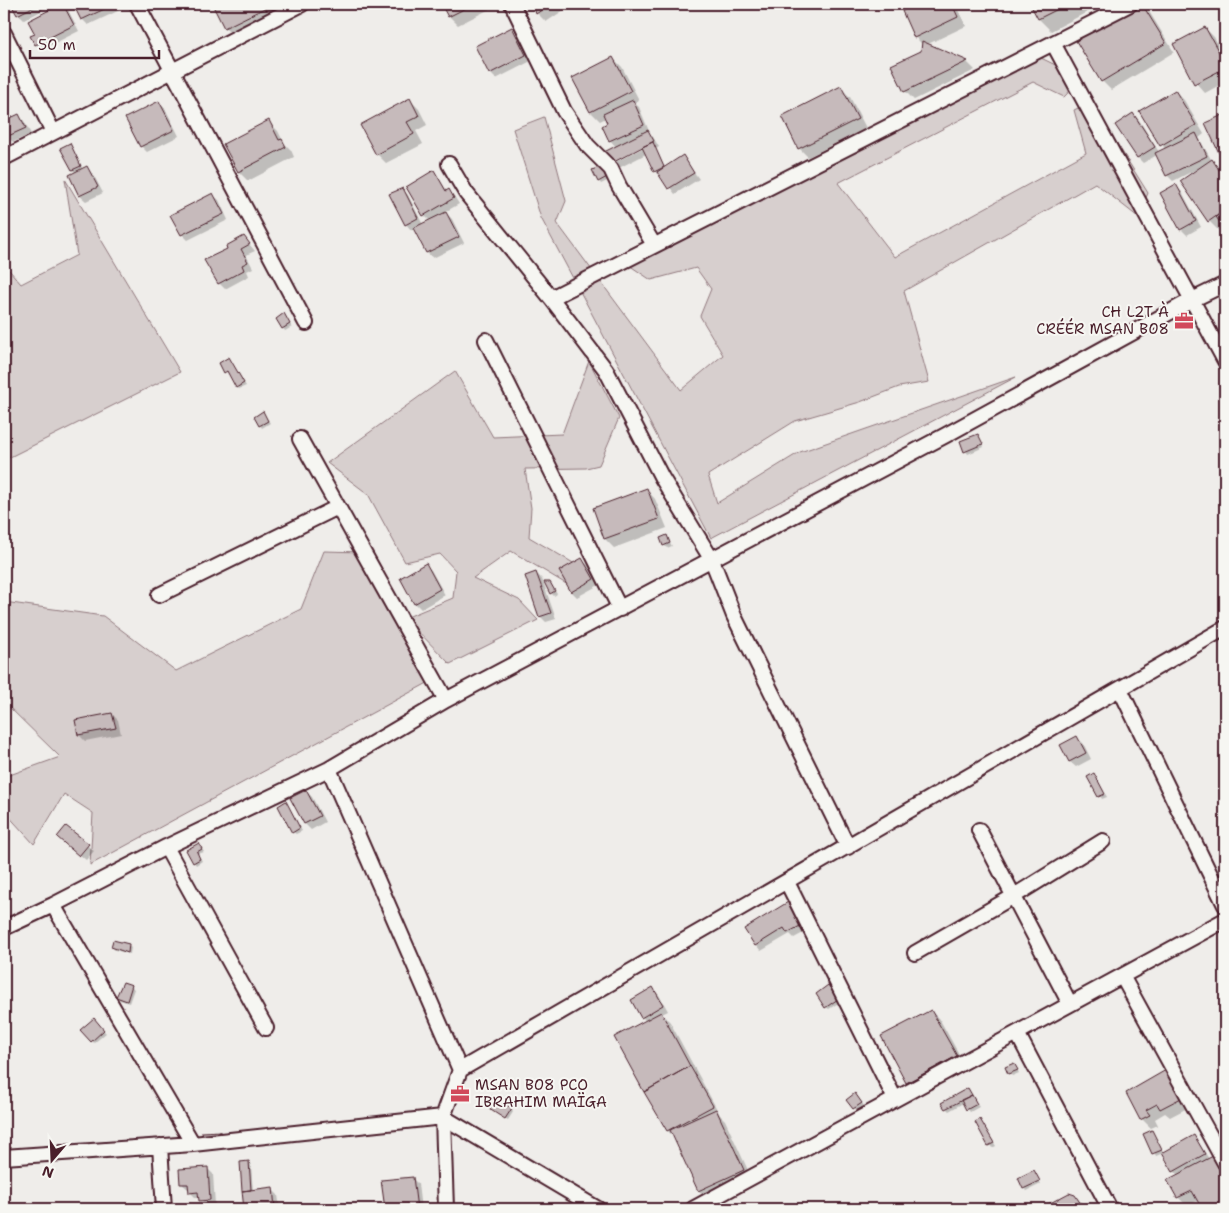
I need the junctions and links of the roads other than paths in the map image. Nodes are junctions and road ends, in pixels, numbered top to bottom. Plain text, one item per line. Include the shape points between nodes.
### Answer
1 (138, 4) edge
2 (302, 4) edge
3 (512, 4) edge
4 (1130, 4) edge
5 (4, 33) edge
6 (1052, 43) junction
7 (172, 71) junction
8 (53, 132) junction
9 (4, 158) edge
10 (449, 164) dead end
11 (654, 245) junction
12 (1225, 284) edge
13 (551, 298) junction
14 (1192, 300) junction
15 (306, 323) dead end
16 (486, 340) dead end
17 (1225, 361) edge
18 (300, 439) dead end
19 (338, 507) junction
20 (712, 560) junction
21 (159, 595) dead end
22 (620, 609) junction
23 (1225, 628) edge
24 (1120, 689) junction
25 (446, 700) junction
26 (329, 769) junction
27 (979, 830) dead end
28 (1103, 841) dead end
29 (166, 847) junction
30 (848, 847) junction
31 (787, 882) junction
32 (1014, 896) junction
33 (53, 905) junction
34 (1225, 905) edge
35 (1225, 920) edge
36 (4, 928) edge
37 (915, 953) dead end
38 (1122, 976) junction
39 (1070, 1004) junction
40 (266, 1028) dead end
41 (1017, 1033) junction
42 (460, 1070) junction
43 (895, 1099) junction
44 (443, 1117) junction
45 (193, 1144) junction
46 (160, 1146) junction
47 (4, 1157) edge
48 (1225, 1163) edge
49 (164, 1209) edge
50 (446, 1209) edge
51 (598, 1209) edge
52 (693, 1209) edge
53 (1110, 1209) edge

1 - 7 street
2 - 7 street
3 - 11 street via 564,111 587,145 611,170
4 - 6 street
5 - 8 street
6 - 11 street
6 - 14 street
7 - 8 street
7 - 15 street
8 - 9 street
10 - 13 street via 466,193
11 - 13 street
12 - 14 street
13 - 20 street via 606,370 662,478
14 - 17 street
14 - 20 street
16 - 22 street
18 - 19 street
19 - 21 street
19 - 25 street
20 - 22 street
20 - 30 street via 734,616
22 - 25 street
23 - 24 street
24 - 30 street
24 - 34 street
25 - 26 street
26 - 29 street
26 - 42 street
27 - 32 street
28 - 32 street
29 - 33 street
29 - 40 street
30 - 31 street
31 - 42 street
31 - 43 street
32 - 37 street
32 - 39 street
33 - 36 street
33 - 45 street
35 - 38 street
38 - 39 street
38 - 48 street
39 - 41 street
41 - 43 street
41 - 53 street
42 - 44 street
43 - 52 street
44 - 45 street
44 - 50 street
44 - 51 street
45 - 46 street
46 - 47 street
46 - 49 street

